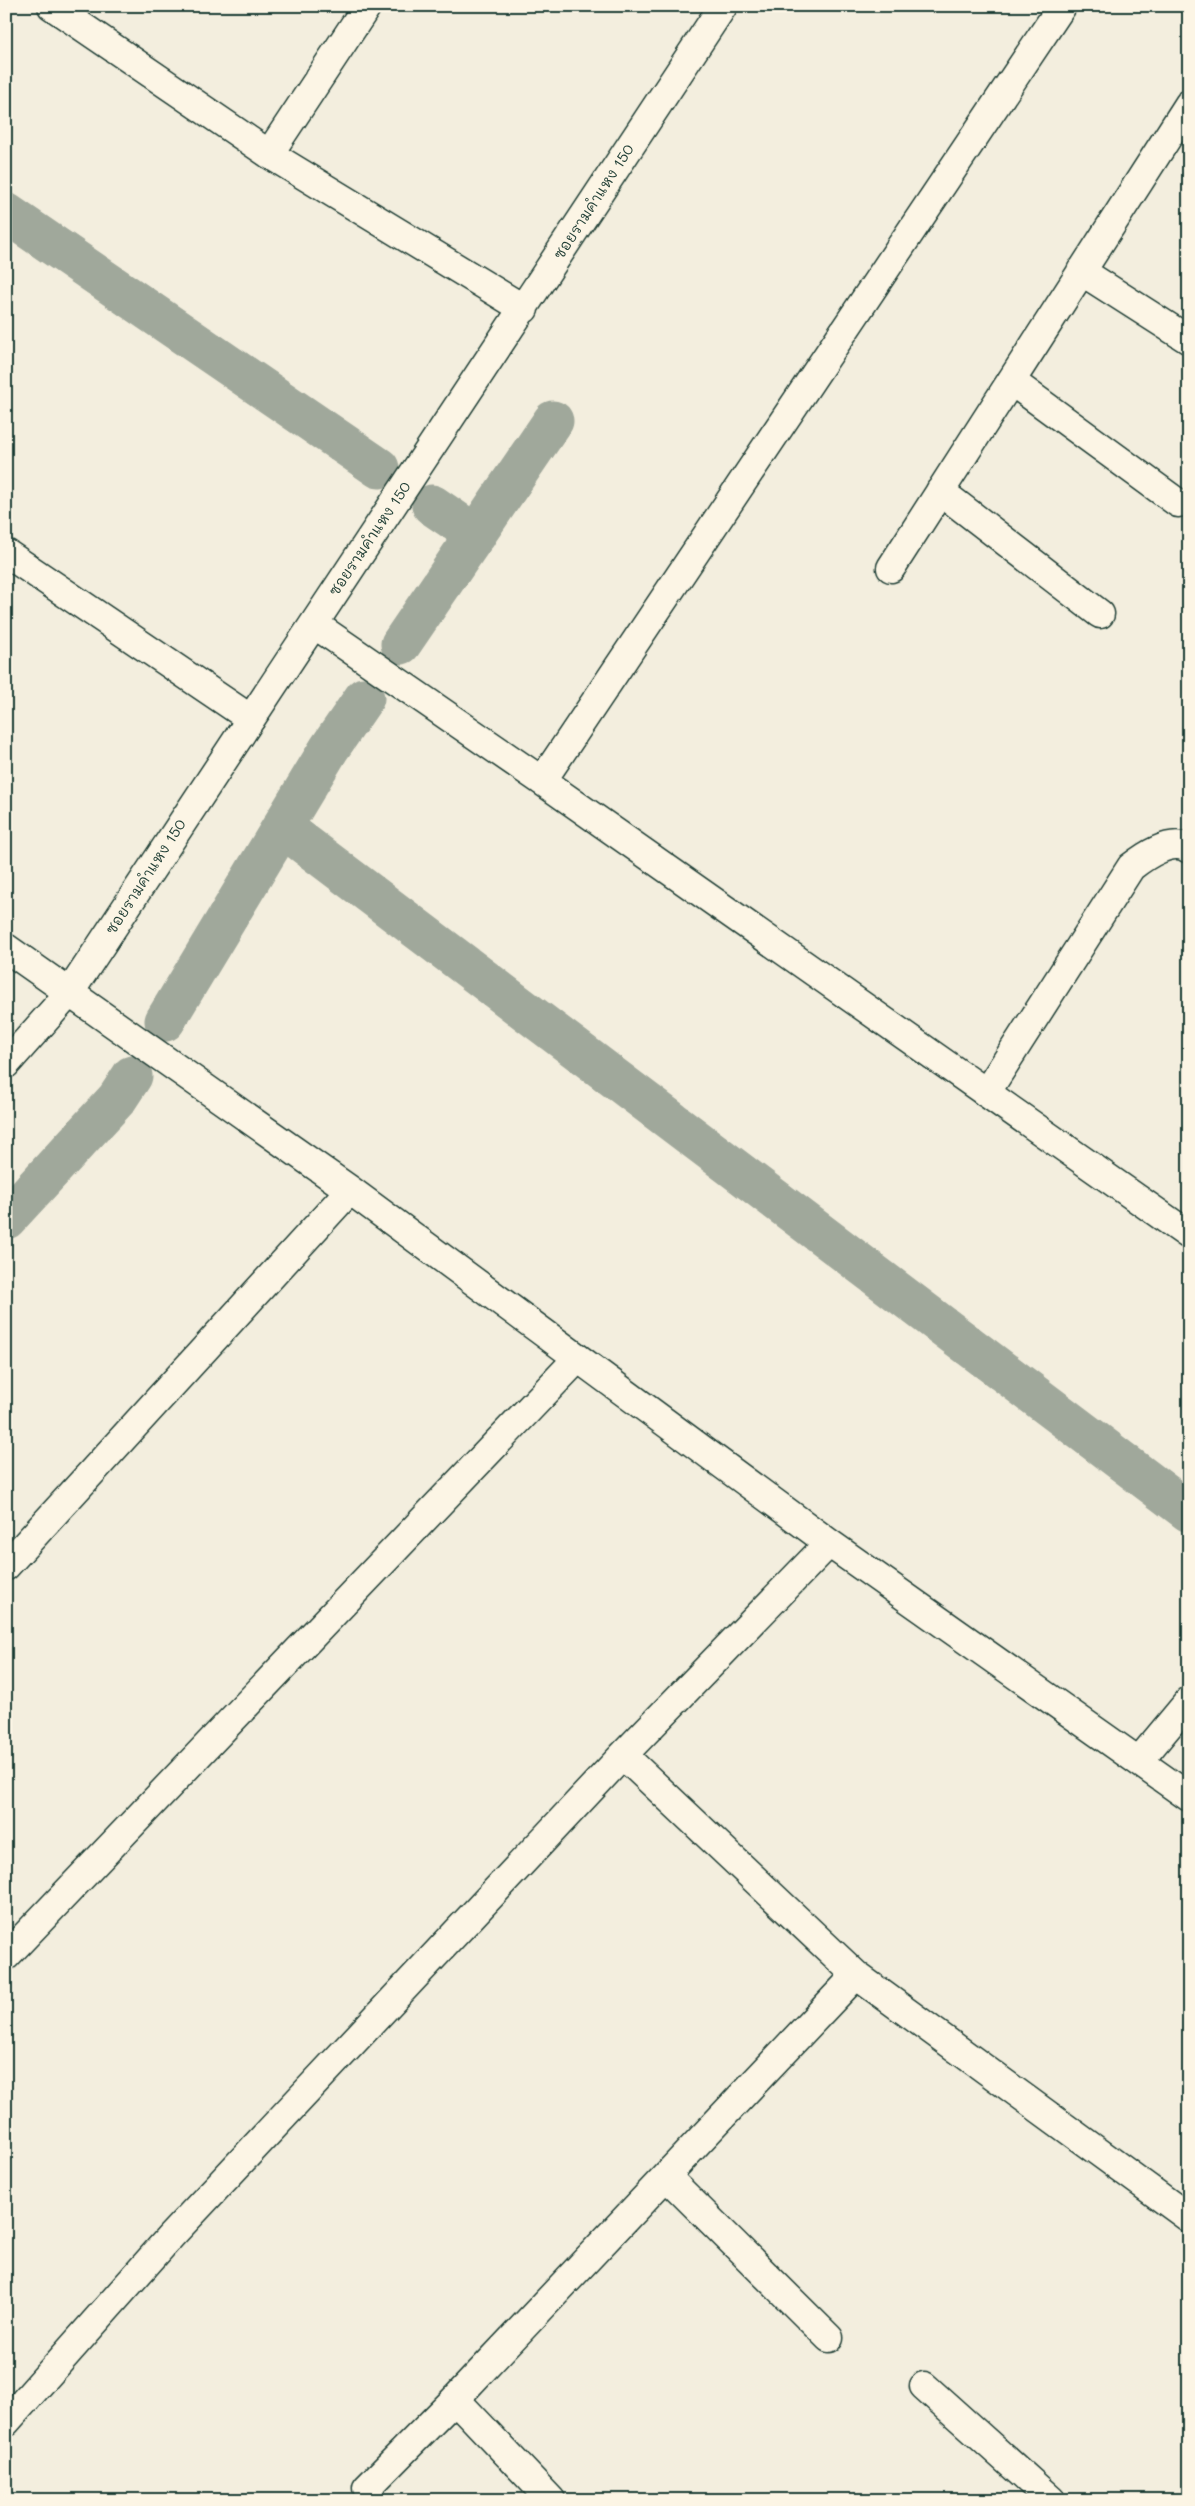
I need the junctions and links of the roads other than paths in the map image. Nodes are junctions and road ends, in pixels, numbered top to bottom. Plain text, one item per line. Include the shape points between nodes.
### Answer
1 (52, 6) edge
2 (367, 6) edge
3 (723, 6) edge
4 (1062, 6) edge
5 (1189, 104) edge
6 (269, 154) junction
7 (1081, 271) junction
8 (524, 309) junction
9 (1189, 340) edge
10 (1011, 381) junction
11 (940, 491) junction
12 (1178, 503) dead end
13 (6, 553) edge
14 (891, 568) dead end
15 (1100, 614) dead end
16 (314, 624) junction
17 (250, 719) junction
18 (542, 781) junction
19 (1189, 849) edge
20 (6, 948) edge
21 (70, 992) junction
22 (6, 1064) edge
23 (986, 1093) junction
24 (350, 1190) junction
25 (1189, 1235) edge
26 (577, 1359) junction
27 (829, 1543) junction
28 (6, 1566) edge
29 (1189, 1701) edge
30 (623, 1754) junction
31 (1139, 1761) junction
32 (1189, 1797) edge
33 (6, 1956) edge
34 (856, 1975) junction
35 (666, 2176) junction
36 (1189, 2218) edge
37 (830, 2338) dead end
38 (924, 2386) dead end
39 (455, 2399) junction
40 (6, 2422) edge
41 (367, 2488) dead end
42 (551, 2500) edge
43 (1051, 2500) edge

1 - 6 street
2 - 6 street
3 - 8 street, ซอยรามคำแหง 150
4 - 18 street
5 - 7 street
6 - 8 street
7 - 9 street
7 - 10 street
8 - 16 street, ซอยรามคำแหง 150
10 - 11 street
10 - 12 street
11 - 14 street
11 - 15 street
13 - 17 street
16 - 17 street, ซอยรามคำแหง 150
16 - 18 street
17 - 21 street, ซอยรามคำแหง 150
18 - 23 street
19 - 23 street via 1184,846 1168,847 1147,854 1131,866
20 - 21 street
21 - 22 street, ซอยรามคำแหง 150
21 - 24 street
23 - 25 street
24 - 26 street
24 - 28 street
26 - 27 street
26 - 33 street
27 - 30 street
27 - 31 street
29 - 31 street
30 - 34 street
30 - 40 street via 171,2236
31 - 32 street
34 - 35 street
34 - 36 street
35 - 37 street
35 - 39 street
38 - 43 street
39 - 41 street
39 - 42 street

